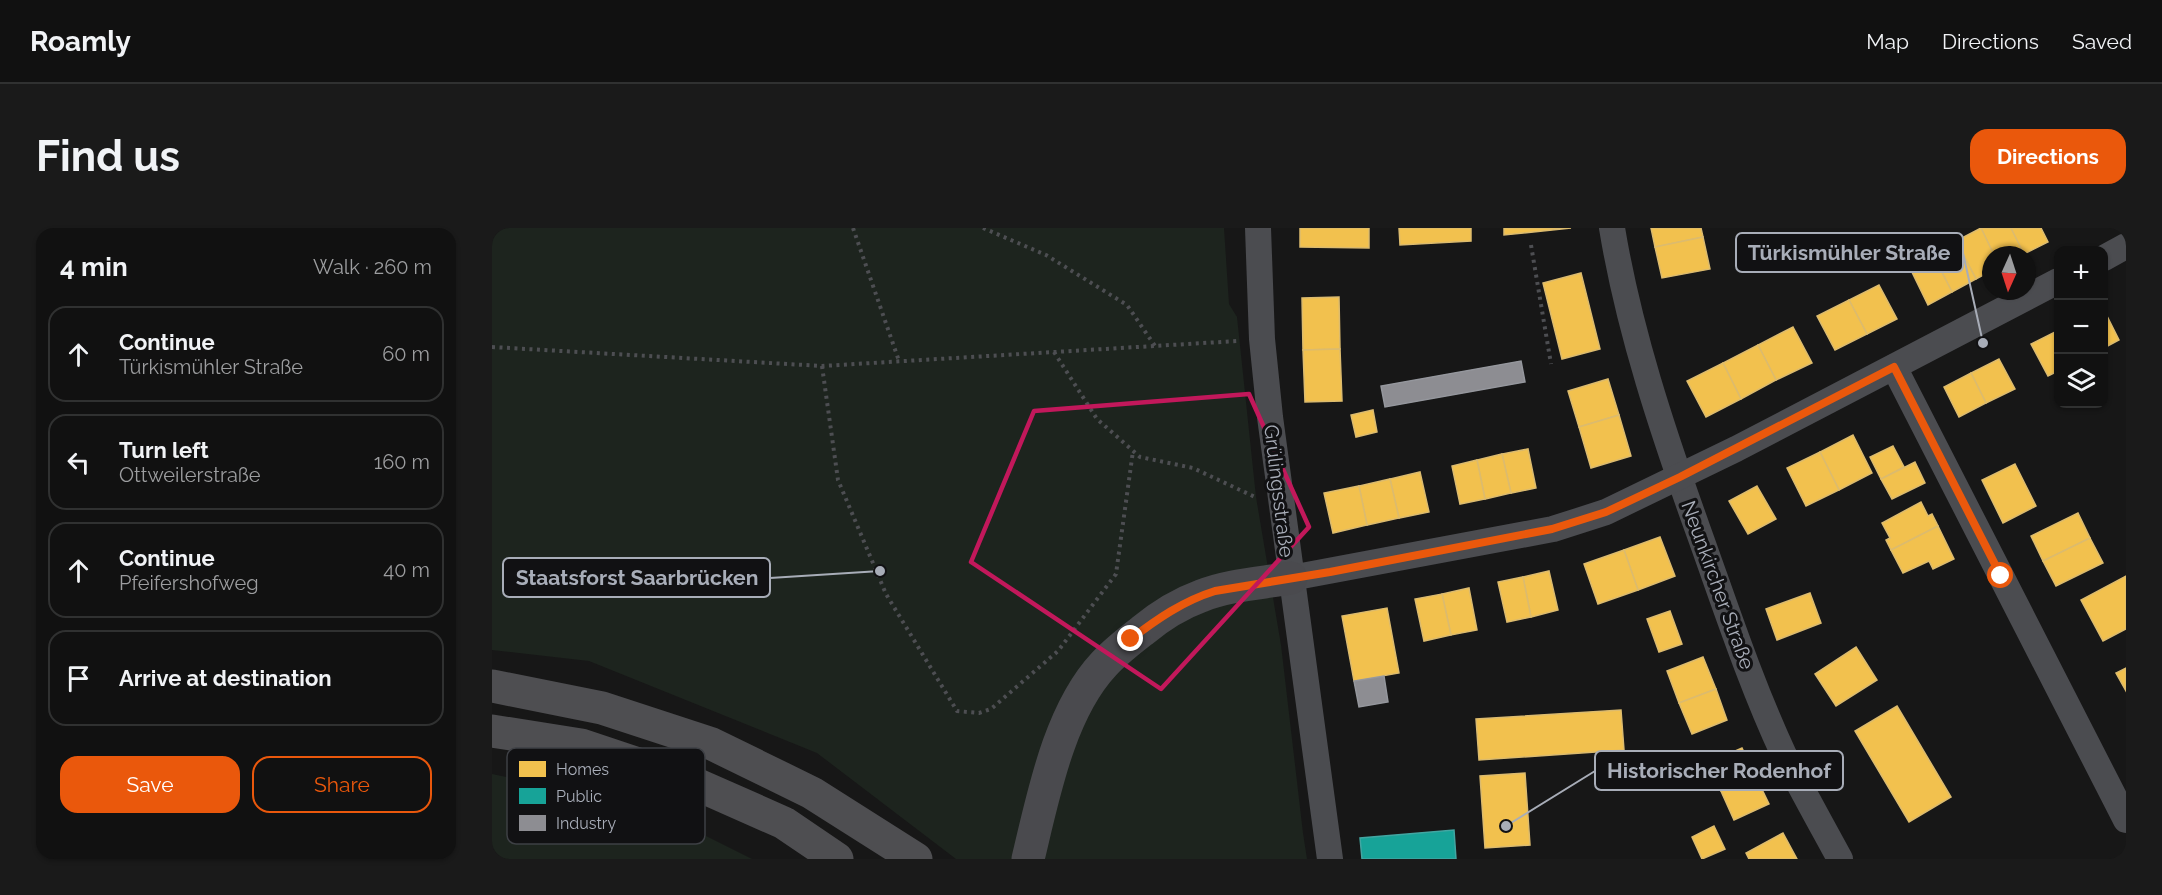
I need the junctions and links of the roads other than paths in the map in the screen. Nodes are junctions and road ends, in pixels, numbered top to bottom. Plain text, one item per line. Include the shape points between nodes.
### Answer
1 (1258, 228) edge
2 (1612, 228) edge
3 (2126, 246) edge
4 (2108, 255) edge
5 (2054, 283) edge
6 (1894, 367) junction
7 (1680, 477) junction
8 (1291, 578) junction
9 (492, 686) edge
10 (492, 731) edge
11 (590, 748) edge
12 (705, 788) edge
13 (2126, 820) edge
14 (837, 859) edge
15 (916, 859) edge
16 (1028, 859) edge
17 (1330, 859) edge
18 (1840, 859) edge

1 - 8 street, Grülingsstraße via 1262,339
2 - 7 street, Neunkircher Straße via 1656,407
3 - 4 street
5 - 6 street
6 - 7 street
6 - 13 street
7 - 8 street via 1606,512 1552,529
7 - 18 street, Neunkircher Straße via 1754,685 1784,754
8 - 16 street via 1201,595 1164,613 1103,665 1078,700 1060,744 1046,783
8 - 17 street, Grülingsstraße
9 - 15 highway via 602,708 712,744 812,793
10 - 11 highway
12 - 14 highway via 784,824

